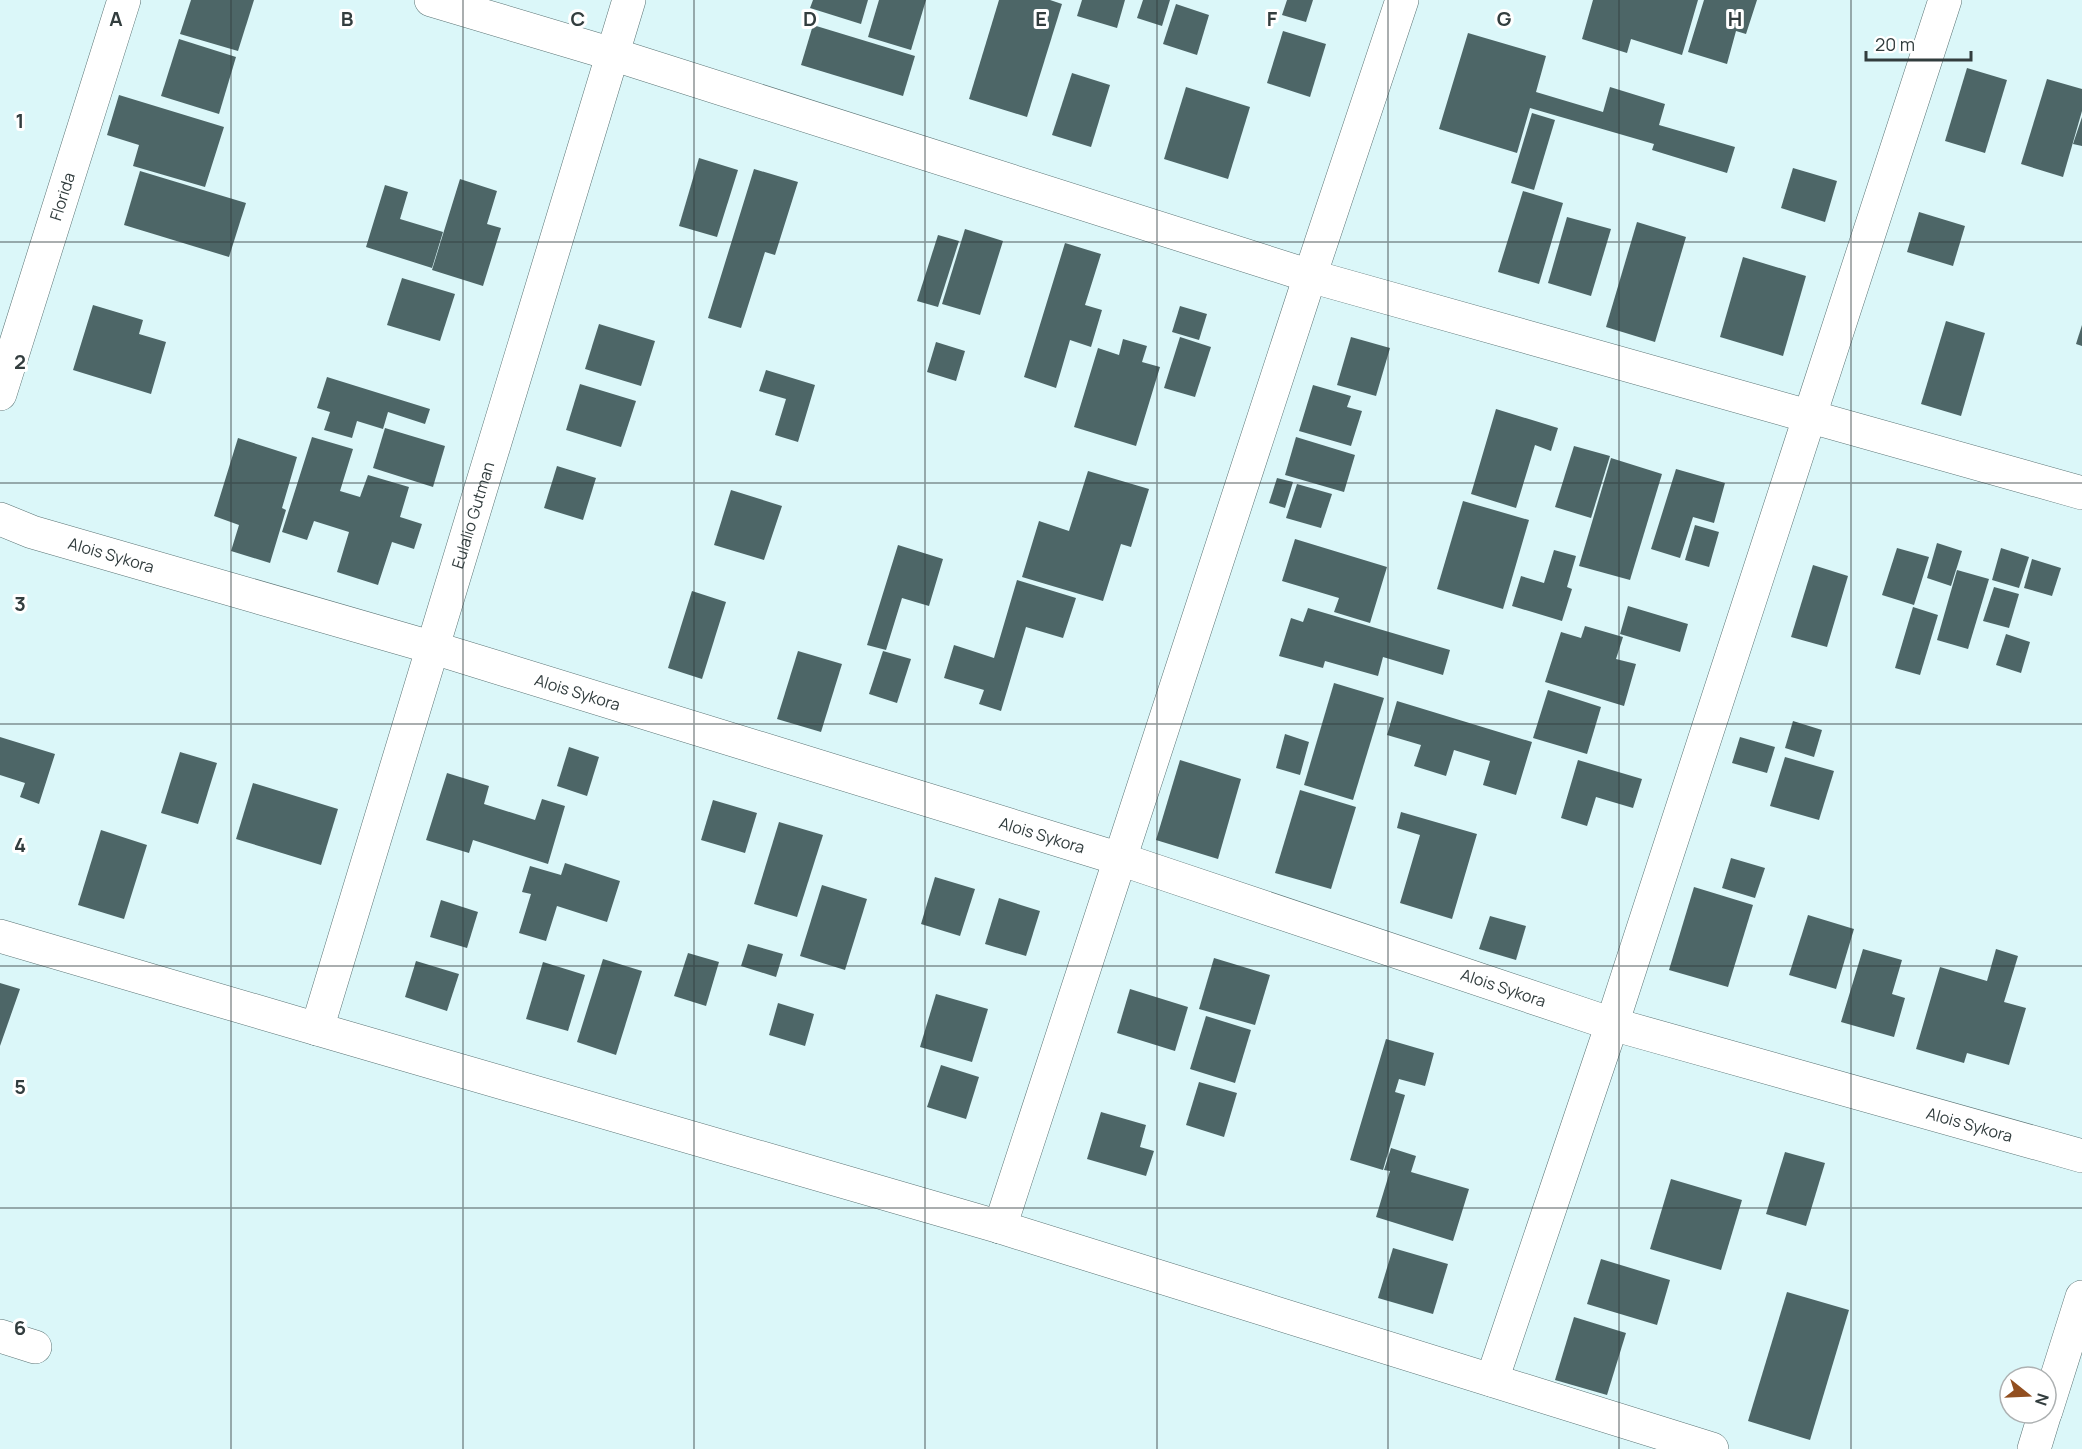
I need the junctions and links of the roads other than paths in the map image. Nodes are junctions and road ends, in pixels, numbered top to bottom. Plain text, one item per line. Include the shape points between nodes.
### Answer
1 (124, 0) edge
2 (431, 0) edge
3 (629, 0) edge
4 (1402, 0) edge
5 (1945, 0) edge
6 (612, 54) junction
7 (1310, 276) junction
8 (0, 394) edge
9 (1809, 417) junction
10 (2082, 493) edge
11 (0, 519) edge
12 (434, 648) junction
13 (1120, 859) junction
14 (0, 936) edge
15 (1612, 1024) junction
16 (317, 1029) junction
17 (2082, 1156) edge
18 (1000, 1227) junction
19 (2082, 1297) edge
20 (0, 1336) edge
21 (35, 1347) dead end
22 (2058, 1374) edge
23 (1492, 1380) junction
24 (2042, 1425) edge
25 (1712, 1449) edge
26 (2034, 1449) edge

1 - 8 street, Florida
2 - 6 street
3 - 6 street, Eulalio Gutman
4 - 7 street
5 - 9 street
6 - 7 street
6 - 12 street, Eulalio Gutman
7 - 9 street
7 - 13 street
9 - 10 street
9 - 15 street
11 - 12 street, Alois Sykora via 32,532
12 - 13 street, Alois Sykora
12 - 16 street, Eulalio Gutman
13 - 15 street, Alois Sykora
13 - 18 street
14 - 16 street
15 - 17 street, Alois Sykora
15 - 23 street
16 - 18 street
18 - 23 street
19 - 22 street
20 - 21 street
23 - 25 street
24 - 26 street

